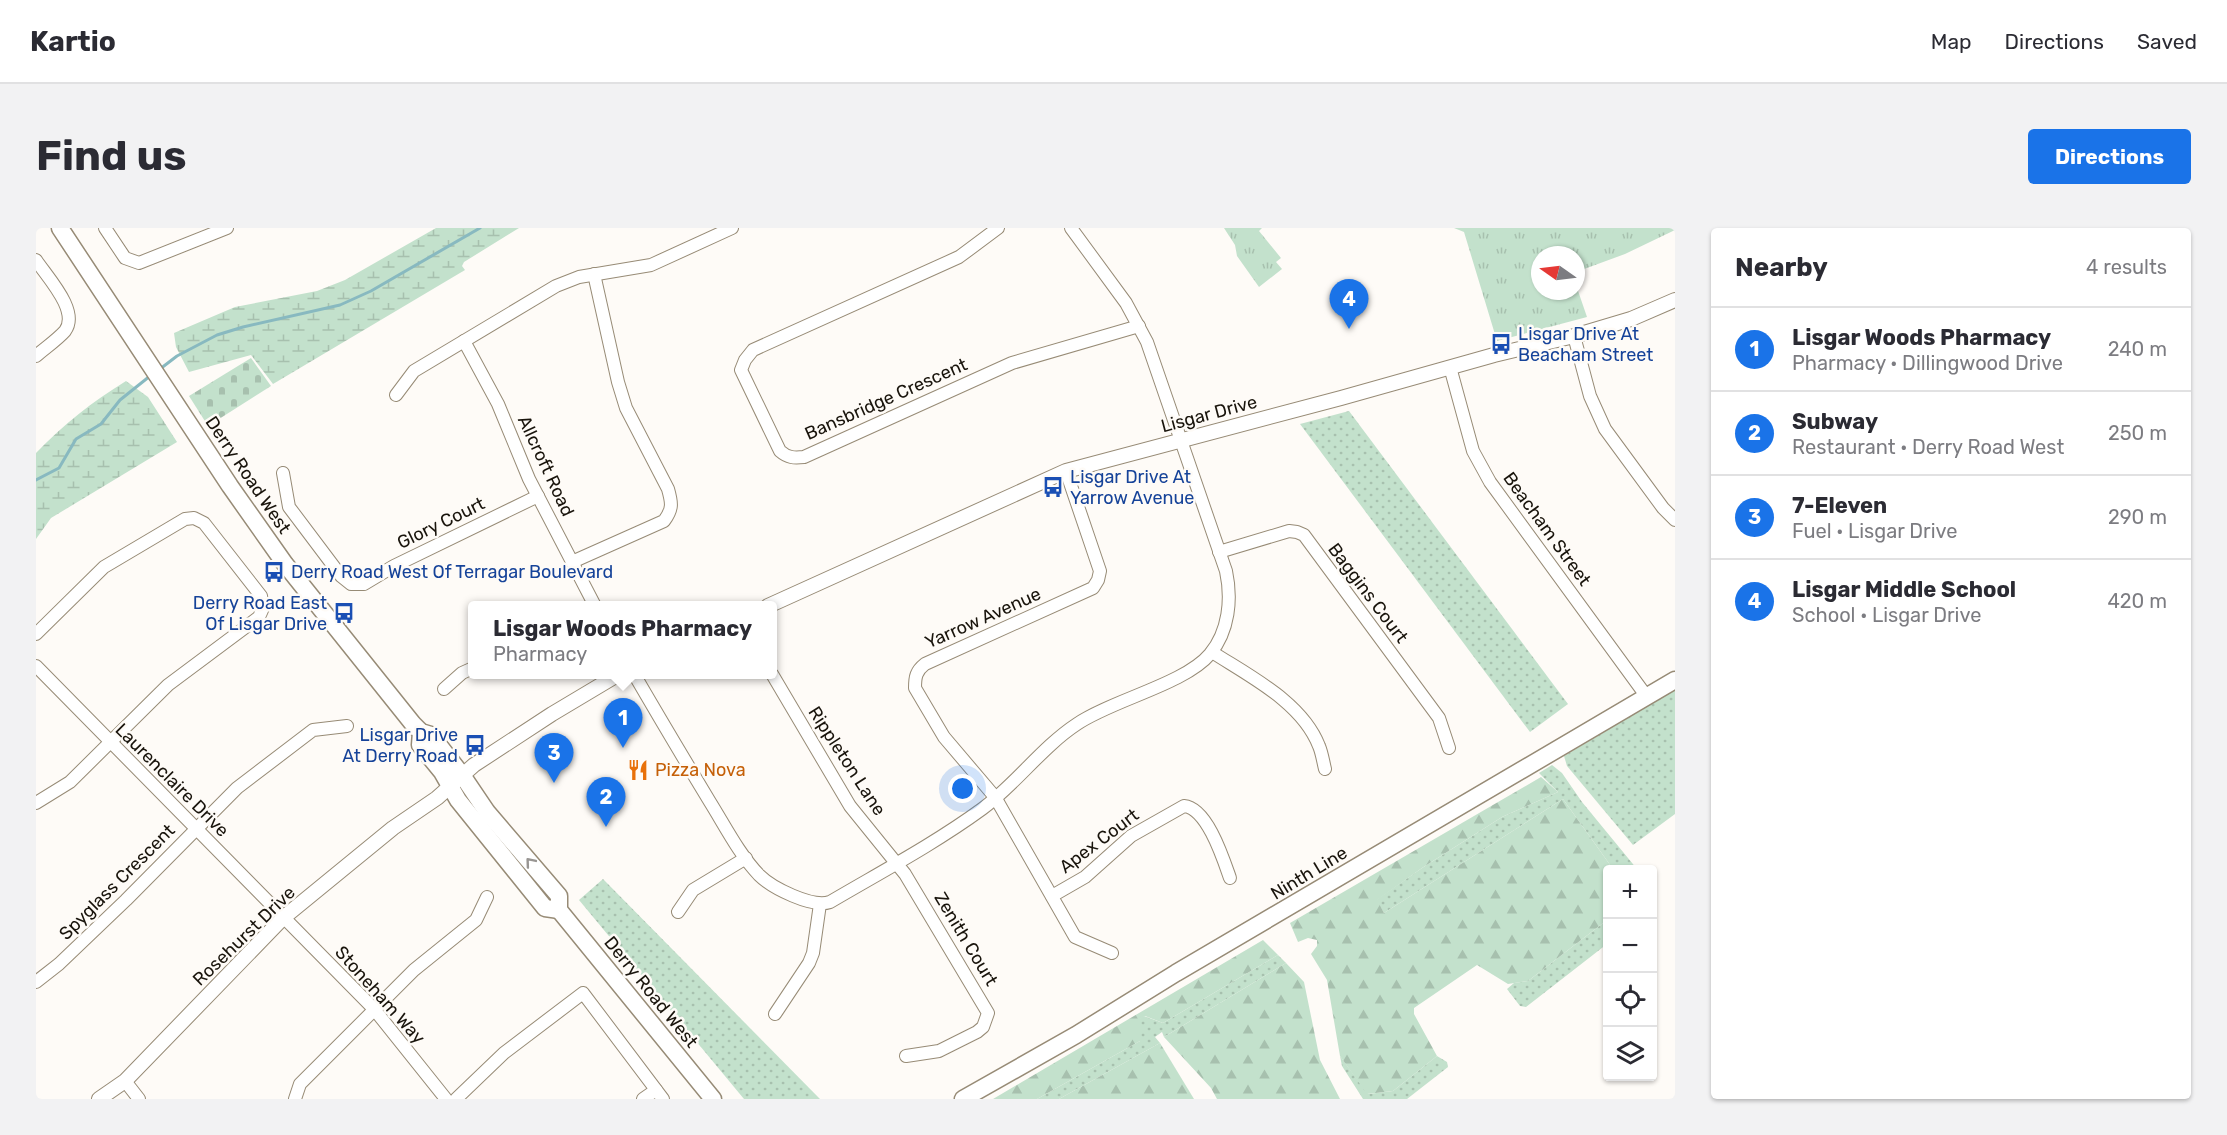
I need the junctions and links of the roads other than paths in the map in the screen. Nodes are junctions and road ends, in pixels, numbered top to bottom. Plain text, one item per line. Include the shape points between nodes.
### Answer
1 (60, 228) edge
2 (105, 228) edge
3 (228, 228) edge
4 (732, 228) edge
5 (998, 228) edge
6 (1071, 228) edge
7 (36, 260) edge
8 (594, 274) junction
9 (1675, 300) edge
10 (1139, 326) junction
11 (1574, 336) junction
12 (464, 341) junction
13 (36, 356) edge
14 (1450, 367) junction
15 (396, 395) dead end
16 (1180, 441) junction
17 (1066, 471) junction
18 (283, 473) dead end
19 (538, 496) junction
20 (1675, 520) edge
21 (1219, 552) junction
22 (572, 562) junction
23 (591, 601) edge
24 (777, 602) edge
25 (36, 634) edge
26 (1212, 652) junction
27 (36, 666) edge
28 (468, 670) edge
29 (612, 679) edge
30 (636, 679) edge
31 (774, 679) edge
32 (1675, 680) edge
33 (444, 689) dead end
34 (1647, 697) junction
35 (347, 726) dead end
36 (109, 742) junction
37 (1449, 748) dead end
38 (1325, 769) dead end
39 (456, 780) junction
40 (995, 797) junction
41 (36, 803) edge
42 (195, 829) junction
43 (746, 858) junction
44 (896, 863) junction
45 (1230, 878) dead end
46 (1052, 896) junction
47 (487, 897) dead end
48 (820, 904) junction
49 (678, 912) dead end
50 (283, 918) junction
51 (1112, 953) dead end
52 (36, 982) edge
53 (374, 1010) junction
54 (775, 1014) dead end
55 (906, 1056) dead end
56 (125, 1081) junction
57 (659, 1094) edge
58 (99, 1099) edge
59 (139, 1099) edge
60 (295, 1099) edge
61 (446, 1099) edge
62 (456, 1099) edge
63 (644, 1099) edge
64 (713, 1099) edge
65 (963, 1099) edge

1 - 39 main road, Derry Road West via 285,564 421,732 431,735
2 - 3 street via 125,258 139,264
4 - 8 street via 651,265
5 - 10 street, Bansbridge Crescent via 959,257 753,350 741,370 780,451 794,458 804,457 1012,363
6 - 10 street
7 - 13 street via 67,305 70,318 65,331
8 - 12 street via 556,286
8 - 22 street via 626,408 672,502 664,521
9 - 11 street, Lisgar Drive via 1631,319
10 - 16 street
11 - 14 street, Lisgar Drive
11 - 20 street via 1590,396 1605,429
12 - 15 street via 414,371
12 - 19 street, Allcroft Road via 498,404
14 - 16 street, Lisgar Drive
14 - 34 street, Beacham Street via 1473,451 1490,482
16 - 17 street, Lisgar Drive
16 - 21 street
17 - 24 street, Lisgar Drive
17 - 40 street, Yarrow Avenue via 1098,562 1100,571 1093,588 925,664 918,669 915,680 915,688 944,737
18 - 19 street, Glory Court via 289,507 341,576 358,585
19 - 22 street, Allcroft Road
21 - 26 street via 1229,601 1222,633
21 - 37 street, Baggins Court via 1289,531 1304,535 1439,718
22 - 23 street, Allcroft Road
25 - 36 street via 104,567 185,519 195,518 204,523 261,596 263,608 259,617 168,686
26 - 38 street via 1297,713 1316,739
26 - 40 street via 1190,670 1077,723
27 - 36 street, Laurenclaire Drive
28 - 33 street
29 - 39 street via 534,725
30 - 43 street
31 - 44 street, Rippleton Lane via 850,806
32 - 34 main road, Ninth Line
34 - 65 main road, Ninth Line
35 - 42 street, Spyglass Crescent via 313,729 237,788
36 - 41 street via 70,782
36 - 42 street, Laurenclaire Drive
39 - 50 street, Rosehurst Drive
39 - 64 main road, Derry Road West via 559,896 559,910
40 - 44 street via 958,826
40 - 46 street
42 - 50 street, Laurenclaire Drive
42 - 52 street, Spyglass Crescent via 118,908
43 - 48 street via 770,883
43 - 49 street via 693,890
44 - 48 street
44 - 55 street, Zenith Court via 988,1012 977,1032 939,1052
45 - 46 street, Apex Court via 1219,848 1197,811 1184,806 1131,836 1085,877
46 - 51 street via 1075,937
47 - 53 street via 476,920 414,970
48 - 54 street via 809,963
50 - 53 street, Stoneham Way
50 - 56 street, Rosehurst Drive
53 - 60 street via 300,1084
53 - 61 street, Stoneham Way
56 - 58 street, Rosehurst Drive
56 - 59 street
57 - 62 street via 583,993 504,1053
57 - 63 street

